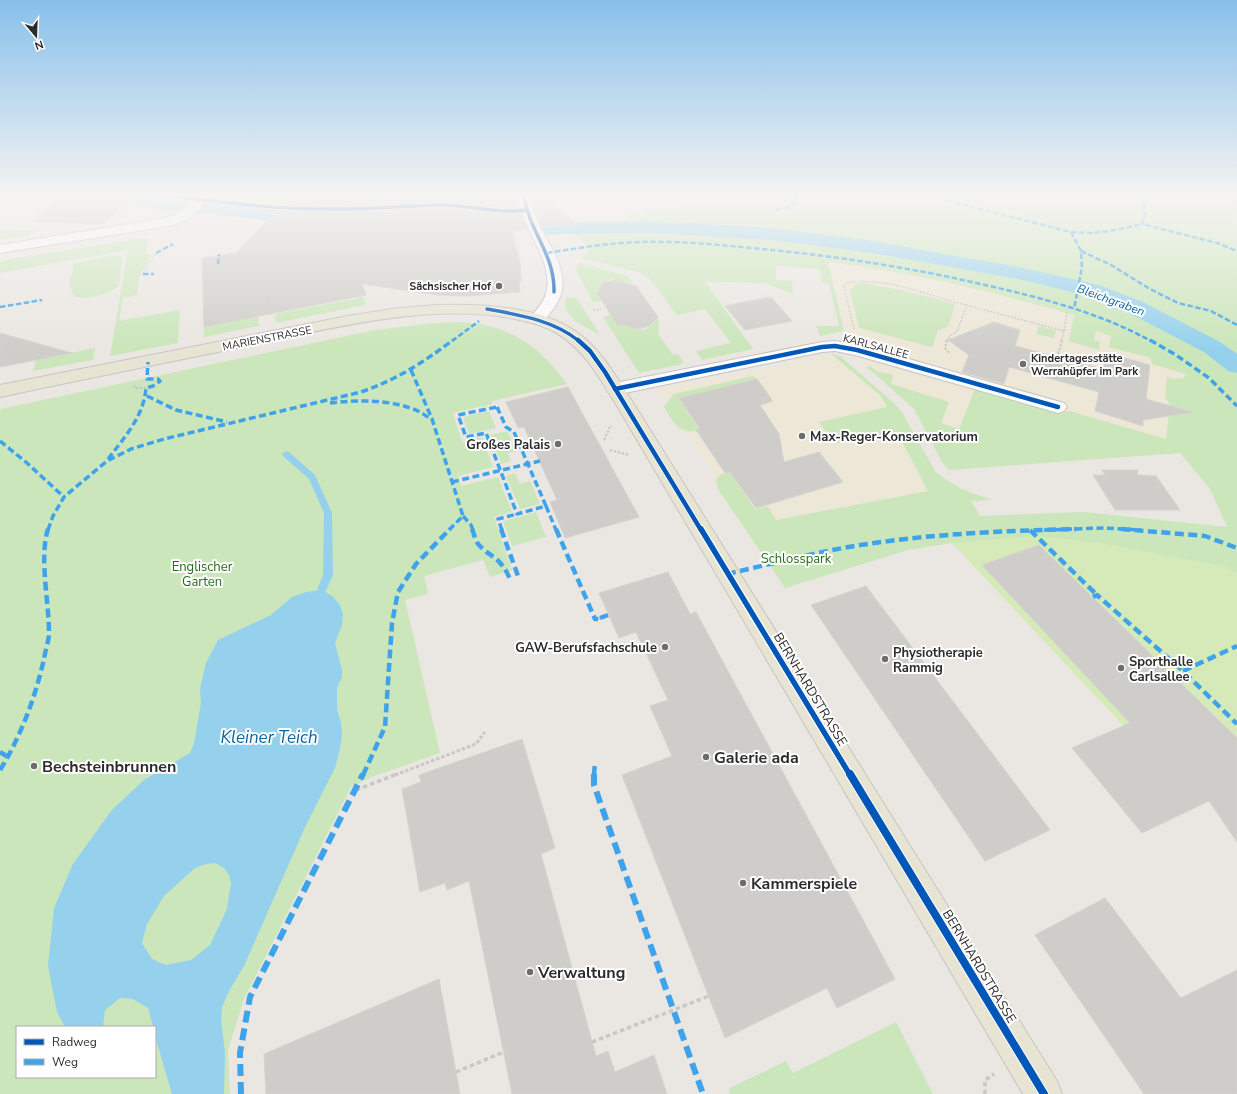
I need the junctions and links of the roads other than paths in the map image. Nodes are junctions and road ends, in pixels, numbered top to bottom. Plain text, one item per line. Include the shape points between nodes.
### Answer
1 (13, 247) edge
2 (544, 247) edge
3 (0, 249) edge
4 (537, 319) junction
5 (615, 389) junction
6 (0, 391) edge
7 (1058, 407) dead end
8 (1044, 1094) edge

1 - 3 street
2 - 4 street via 550,260 555,282 552,298
4 - 5 main road, BERNHARDSTRASSE via 568,332 584,345
4 - 6 main road, MARIENSTRASSE via 487,309 379,316
5 - 7 street, KARLSALLEE via 835,346
5 - 8 main road, BERNHARDSTRASSE

